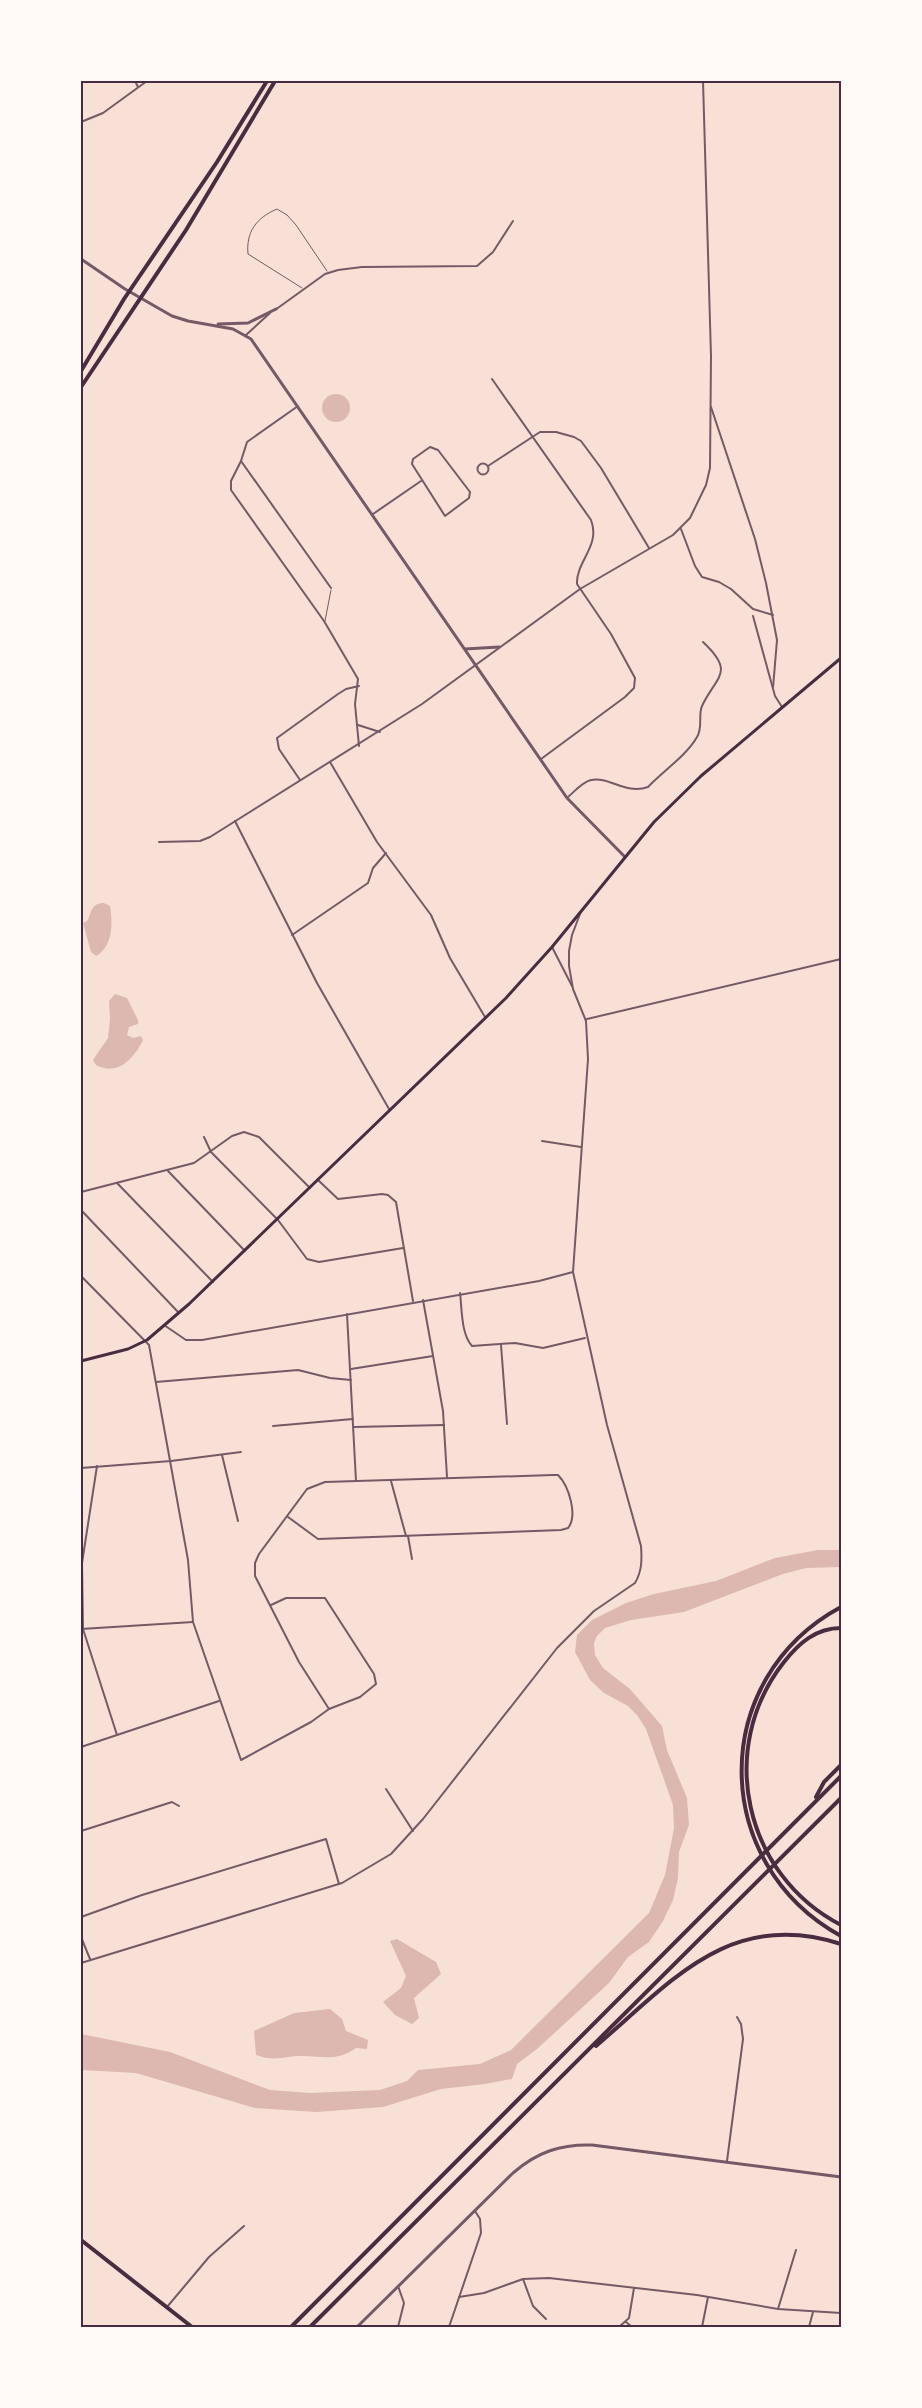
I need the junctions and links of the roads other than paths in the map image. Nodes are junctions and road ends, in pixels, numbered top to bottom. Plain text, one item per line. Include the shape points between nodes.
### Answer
1 (135, 81) edge
2 (147, 81) edge
3 (267, 81) edge
4 (275, 81) edge
5 (703, 81) edge
6 (138, 87) junction
7 (81, 122) edge
8 (513, 221) dead end
9 (81, 259) edge
10 (328, 272) junction
11 (304, 289) junction
12 (130, 292) junction
13 (142, 297) junction
14 (276, 309) junction
15 (213, 325) junction
16 (246, 335) junction
17 (81, 370) edge
18 (492, 379) dead end
19 (81, 387) edge
20 (711, 404) junction
21 (298, 406) junction
22 (533, 435) junction
23 (241, 461) junction
24 (488, 466) dead end
25 (421, 481) junction
26 (373, 514) junction
27 (681, 529) junction
28 (649, 548) junction
29 (331, 588) joint
30 (580, 588) junction
31 (773, 615) junction
32 (753, 616) dead end
33 (325, 623) junction
34 (703, 642) dead end
35 (499, 647) junction
36 (465, 649) junction
37 (841, 658) edge
38 (476, 666) junction
39 (358, 686) junction
40 (773, 688) junction
41 (782, 707) junction
42 (358, 725) junction
43 (380, 732) junction
44 (359, 746) junction
45 (541, 759) junction
46 (330, 762) junction
47 (300, 780) junction
48 (567, 798) junction
49 (236, 821) junction
50 (159, 842) dead end
51 (386, 853) junction
52 (624, 856) junction
53 (586, 904) junction
54 (292, 935) junction
55 (552, 947) junction
56 (841, 960) edge
57 (573, 989) junction
58 (486, 1017) junction
59 (586, 1019) junction
60 (390, 1110) junction
61 (204, 1137) dead end
62 (542, 1141) dead end
63 (581, 1147) junction
64 (211, 1152) junction
65 (168, 1170) junction
66 (318, 1180) junction
67 (117, 1183) junction
68 (310, 1188) junction
69 (81, 1192) edge
70 (81, 1210) edge
71 (278, 1220) junction
72 (403, 1248) junction
73 (245, 1251) junction
74 (573, 1272) junction
75 (81, 1276) edge
76 (213, 1282) junction
77 (460, 1293) junction
78 (423, 1300) junction
79 (414, 1302) junction
80 (179, 1312) junction
81 (347, 1314) junction
82 (164, 1326) junction
83 (586, 1337) junction
84 (147, 1340) junction
85 (501, 1345) junction
86 (433, 1356) junction
87 (81, 1361) edge
88 (351, 1369) junction
89 (351, 1380) junction
90 (156, 1382) junction
91 (352, 1419) junction
92 (507, 1424) dead end
93 (444, 1425) junction
94 (273, 1426) dead end
95 (354, 1427) junction
96 (241, 1452) dead end
97 (222, 1455) junction
98 (171, 1461) junction
99 (97, 1466) junction
100 (81, 1468) edge
101 (447, 1477) junction
102 (392, 1481) junction
103 (356, 1482) junction
104 (288, 1517) junction
105 (238, 1521) dead end
106 (407, 1536) junction
107 (81, 1542) edge
108 (85, 1542) junction
109 (412, 1559) dead end
110 (82, 1563) edge
111 (271, 1605) junction
112 (841, 1607) edge
113 (193, 1622) junction
114 (82, 1629) edge
115 (841, 1629) edge
116 (219, 1701) junction
117 (329, 1708) junction
118 (117, 1735) junction
119 (81, 1747) edge
120 (841, 1765) edge
121 (841, 1776) edge
122 (387, 1789) dead end
123 (841, 1798) edge
124 (815, 1801) junction
125 (179, 1806) dead end
126 (81, 1831) edge
127 (413, 1831) junction
128 (779, 1879) junction
129 (339, 1884) junction
130 (81, 1917) edge
131 (841, 1925) edge
132 (841, 1936) edge
133 (81, 1937) edge
134 (841, 1944) edge
135 (90, 1960) junction
136 (81, 1962) edge
137 (737, 2017) dead end
138 (572, 2066) junction
139 (727, 2161) junction
140 (841, 2177) edge
141 (474, 2211) junction
142 (244, 2226) dead end
143 (81, 2240) edge
144 (796, 2250) dead end
145 (523, 2279) junction
146 (398, 2286) junction
147 (634, 2288) junction
148 (459, 2297) junction
149 (708, 2297) junction
150 (167, 2307) junction
151 (778, 2309) junction
152 (813, 2312) junction
153 (841, 2313) edge
154 (546, 2319) dead end
155 (626, 2322) junction
156 (192, 2327) edge
157 (291, 2327) edge
158 (310, 2327) edge
159 (357, 2327) edge
160 (398, 2327) edge
161 (449, 2327) edge
162 (619, 2327) edge
163 (632, 2327) edge
164 (702, 2327) edge
165 (809, 2327) edge

1 - 6 street
2 - 6 street
3 - 12 main road via 218,162
4 - 13 main road
5 - 20 street
6 - 7 street via 103,113
8 - 10 street via 493,252 477,266 362,267
9 - 12 street
10 - 11 street
10 - 11 lane via 287,215 277,209 258,220 247,242 248,254
11 - 14 street
12 - 13 street
12 - 17 main road
13 - 15 street via 176,318
13 - 19 main road
14 - 15 street via 248,323
14 - 16 street
15 - 16 street
16 - 21 street
18 - 22 street
20 - 27 street via 708,477
20 - 31 street via 755,539
21 - 23 street via 252,436
21 - 26 street
22 - 24 street
22 - 28 street via 556,432 581,441
22 - 30 street via 593,525 591,547 576,579
23 - 29 street
23 - 33 street via 231,490
25 - 25 street via 445,516 469,498 470,492 438,450 430,447 411,464
25 - 26 street
26 - 36 street
27 - 28 street
27 - 31 street via 702,576 731,589 753,609
28 - 30 street
29 - 33 lane
30 - 35 street
30 - 45 street via 635,678 634,688
31 - 40 street via 777,649
32 - 40 street
33 - 39 street via 353,669
34 - 48 street via 714,652 721,674 701,708 698,736 689,748 648,787 625,788 591,780
35 - 36 street
35 - 38 street
36 - 38 street
37 - 41 main road
38 - 43 street
38 - 45 street
39 - 42 street
39 - 47 street via 346,689 277,738 279,749
40 - 41 street
41 - 52 main road via 682,793
42 - 43 street
42 - 44 street
43 - 44 street
44 - 46 street
45 - 48 street
46 - 47 street
46 - 51 street
47 - 49 street
48 - 52 street
49 - 50 street via 205,840
49 - 54 street
51 - 54 street via 373,868 368,883
51 - 58 street via 431,915 450,958
52 - 53 main road
53 - 55 main road
53 - 57 street via 575,925 569,951
54 - 60 street
55 - 57 street
55 - 58 main road
56 - 59 street
57 - 59 street
58 - 60 main road
59 - 63 street via 588,1059
60 - 66 main road
61 - 64 street
62 - 63 street
63 - 74 street
64 - 65 street via 194,1163
64 - 68 street via 237,1133 259,1137
64 - 71 street
65 - 67 street
65 - 73 street
66 - 68 main road
66 - 72 street via 338,1199 390,1196 396,1202
67 - 69 street
67 - 76 street
68 - 71 main road
70 - 80 street
71 - 72 street via 303,1256 313,1261
71 - 73 main road
72 - 79 street
73 - 76 main road
74 - 77 street
74 - 83 street
75 - 84 street
76 - 80 main road
77 - 78 street
77 - 85 street via 472,1346
78 - 79 street
78 - 86 street
79 - 81 street
80 - 82 main road
81 - 82 street via 194,1341
81 - 88 street
82 - 84 main road
83 - 85 street via 543,1348
83 - 127 street via 641,1552 642,1563 635,1583 594,1611 557,1648
84 - 87 main road
84 - 90 street
85 - 92 street
86 - 88 street
86 - 93 street
88 - 89 street
89 - 90 street via 298,1370
89 - 91 street
90 - 98 street
91 - 94 street
91 - 95 street
93 - 95 street
93 - 101 street
95 - 103 street
96 - 97 street
97 - 98 street
97 - 105 street
98 - 99 street
98 - 113 street via 188,1560
99 - 100 street
99 - 108 street
101 - 102 street
101 - 106 street via 558,1475 565,1483 573,1518 567,1529
102 - 103 street
102 - 106 street
103 - 104 street via 325,1482 307,1489
104 - 106 street via 318,1539
104 - 111 street via 255,1563 257,1582
106 - 109 street
107 - 108 street
108 - 110 street
110 - 114 street
111 - 117 street via 299,1662
111 - 117 street via 286,1598 325,1598 375,1674 373,1688
112 - 128 main road via 814,1624 770,1671 755,1700 744,1737 743,1801 763,1859
113 - 114 street
113 - 116 street
114 - 118 street
115 - 128 main road via 819,1632 804,1641 781,1666 760,1702 750,1738 750,1803 757,1830
116 - 117 street via 241,1760
116 - 118 street
118 - 119 street
120 - 124 main road via 824,1782
121 - 124 main road
122 - 127 street
123 - 138 main road
124 - 157 main road
125 - 126 street via 172,1802
127 - 129 street via 380,1862
128 - 131 main road via 812,1908
128 - 132 main road via 810,1915
129 - 130 street via 326,1839
129 - 135 street
133 - 135 street
134 - 138 main road via 813,1937 778,1936 712,1952 671,1979
135 - 136 street
137 - 139 street via 743,2032
138 - 158 main road
139 - 140 street
139 - 141 street via 592,2145 566,2146 525,2163
141 - 146 street
141 - 148 street via 480,2219 481,2233
142 - 150 street via 209,2257
143 - 150 main road
144 - 151 street
145 - 147 street via 549,2278
145 - 148 street
145 - 154 street via 532,2306
146 - 159 street
146 - 160 street via 404,2303
147 - 149 street
147 - 155 street
148 - 161 street
149 - 151 street
149 - 164 street
150 - 156 main road
151 - 152 street
152 - 153 street
152 - 165 street
155 - 162 street
155 - 163 street

